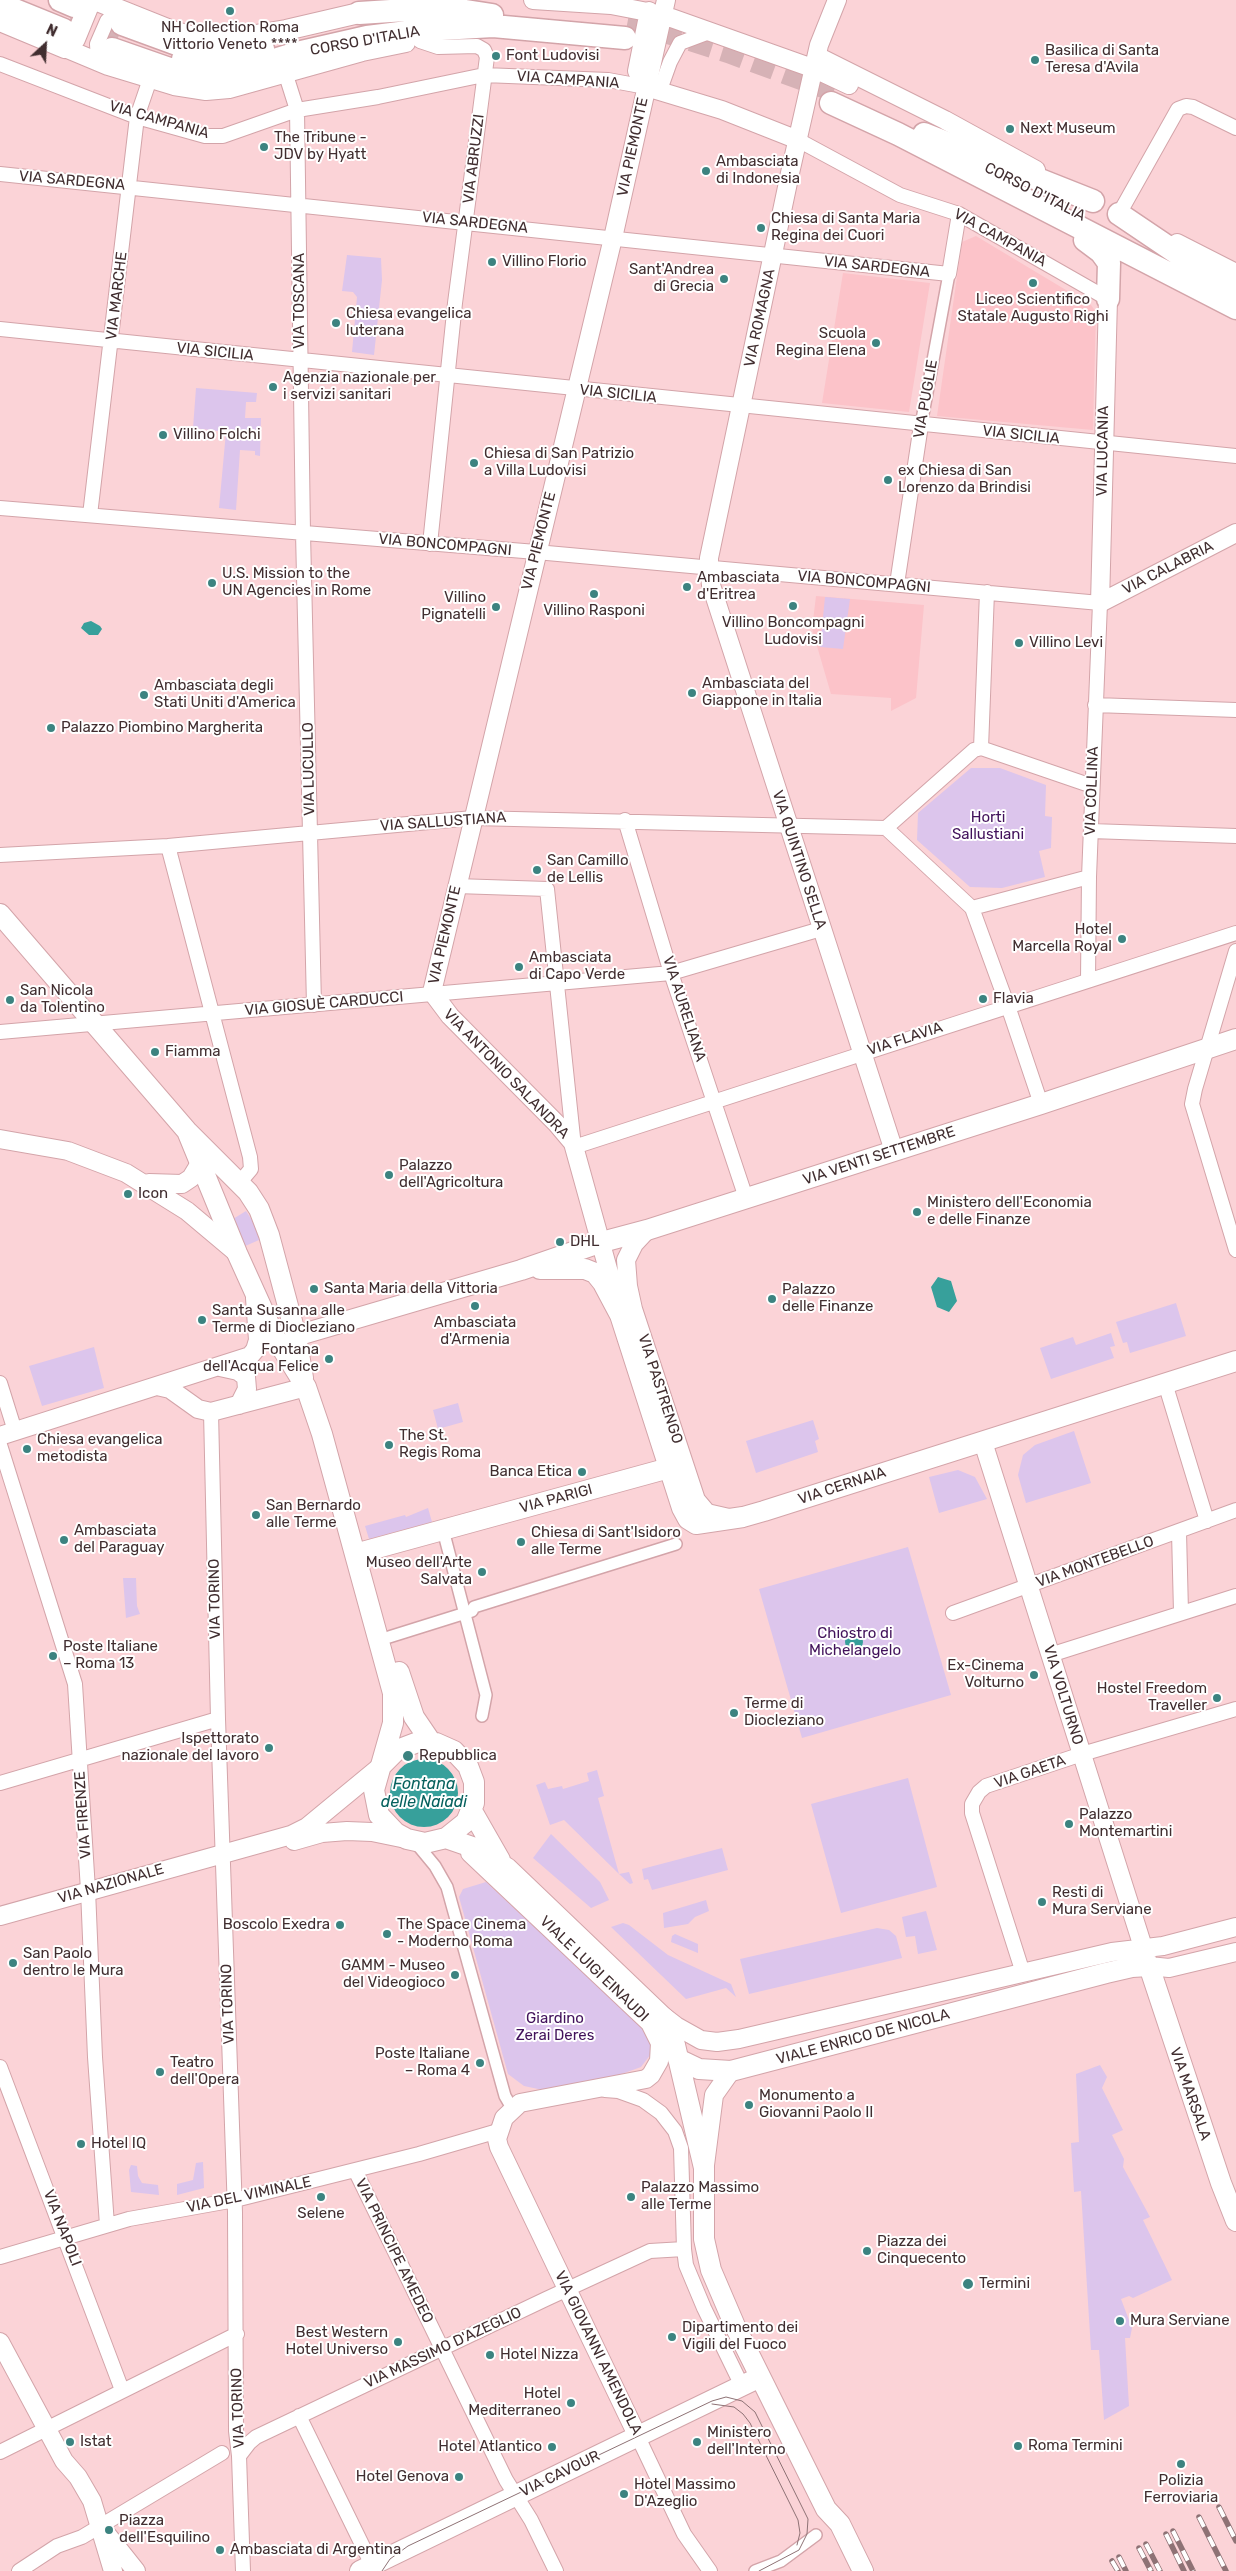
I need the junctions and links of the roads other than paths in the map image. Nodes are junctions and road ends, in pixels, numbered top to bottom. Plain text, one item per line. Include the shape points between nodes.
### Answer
1 (22, 0) edge
2 (406, 0) edge
3 (533, 0) edge
4 (837, 0) edge
5 (0, 4) edge
6 (659, 9) edge
7 (359, 13) junction
8 (74, 15) edge
9 (492, 15) junction
10 (0, 21) edge
11 (540, 29) junction
12 (712, 30) junction
13 (114, 36) junction
14 (420, 41) junction
15 (385, 46) junction
16 (316, 50) junction
17 (816, 62) junction
18 (0, 64) edge
19 (285, 72) junction
20 (484, 75) junction
21 (150, 79) junction
22 (653, 88) junction
23 (297, 110) junction
24 (137, 117) junction
25 (910, 128) junction
26 (1236, 128) edge
27 (798, 140) junction
28 (0, 174) edge
29 (130, 186) junction
30 (1012, 194) junction
31 (1093, 201) junction
32 (300, 204) junction
33 (959, 214) junction
34 (1119, 214) junction
35 (466, 222) junction
36 (613, 238) junction
37 (773, 255) junction
38 (1236, 273) edge
39 (949, 274) junction
40 (1108, 299) junction
41 (1235, 300) edge
42 (0, 329) edge
43 (111, 342) junction
44 (301, 361) junction
45 (447, 376) junction
46 (576, 389) junction
47 (742, 406) junction
48 (921, 425) junction
49 (1104, 444) junction
50 (1236, 456) edge
51 (0, 508) edge
52 (90, 516) junction
53 (303, 533) junction
54 (1236, 533) edge
55 (430, 544) junction
56 (536, 552) junction
57 (709, 568) junction
58 (897, 584) junction
59 (987, 592) junction
60 (1100, 603) junction
61 (1095, 705) junction
62 (1236, 710) edge
63 (981, 748) junction
64 (1092, 786) junction
65 (473, 818) junction
66 (625, 820) junction
67 (787, 824) junction
68 (886, 828) junction
69 (1091, 831) junction
70 (311, 833) junction
71 (1236, 836) edge
72 (168, 846) junction
73 (0, 855) edge
74 (1089, 877) junction
75 (456, 886) junction
76 (972, 908) junction
77 (0, 914) edge
78 (821, 928) junction
79 (1236, 933) edge
80 (1236, 951) edge
81 (671, 973) junction
82 (1088, 980) junction
83 (557, 983) junction
84 (432, 994) junction
85 (314, 1005) junction
86 (1008, 1005) junction
87 (213, 1014) junction
88 (96, 1025) junction
89 (0, 1032) edge
90 (1236, 1039) edge
91 (1208, 1049) junction
92 (862, 1053) junction
93 (715, 1101) junction
94 (1041, 1104) junction
95 (0, 1139) edge
96 (574, 1147) junction
97 (894, 1151) junction
98 (204, 1156) junction
99 (141, 1181) junction
100 (244, 1187) junction
101 (746, 1198) junction
102 (219, 1207) junction
103 (647, 1230) junction
104 (602, 1242) junction
105 (1236, 1250) edge
106 (237, 1253) junction
107 (585, 1268) joint
108 (521, 1270) junction
109 (254, 1290) junction
110 (620, 1315) junction
111 (296, 1336) junction
112 (1236, 1361) edge
113 (214, 1368) junction
114 (1165, 1383) junction
115 (0, 1384) edge
116 (305, 1385) junction
117 (157, 1386) junction
118 (189, 1402) junction
119 (239, 1405) junction
120 (211, 1412) junction
121 (8, 1433) edge
122 (983, 1442) junction
123 (0, 1445) edge
124 (669, 1468) junction
125 (1236, 1510) edge
126 (743, 1517) junction
127 (1207, 1521) junction
128 (699, 1524) joint
129 (443, 1530) junction
130 (1179, 1532) junction
131 (676, 1544) dead end
132 (359, 1552) junction
133 (1029, 1586) junction
134 (1236, 1596) edge
135 (1181, 1612) junction
136 (466, 1613) junction
137 (954, 1613) dead end
138 (389, 1637) junction
139 (1050, 1654) junction
140 (395, 1677) junction
141 (1236, 1709) edge
142 (482, 1716) dead end
143 (218, 1719) junction
144 (431, 1742) junction
145 (1082, 1754) junction
146 (79, 1760) junction
147 (381, 1766) junction
148 (0, 1783) edge
149 (472, 1811) junction
150 (292, 1835) junction
151 (411, 1840) junction
152 (452, 1840) junction
153 (223, 1852) junction
154 (507, 1868) junction
155 (88, 1890) junction
156 (0, 1916) edge
157 (1236, 1927) edge
158 (1236, 1952) edge
159 (1146, 1957) junction
160 (1023, 1973) junction
161 (662, 2015) junction
162 (678, 2059) junction
163 (0, 2068) edge
164 (731, 2071) junction
165 (600, 2089) junction
166 (512, 2108) junction
167 (498, 2131) junction
168 (704, 2168) junction
169 (355, 2170) junction
170 (1232, 2198) edge
171 (234, 2200) junction
172 (1236, 2221) edge
173 (107, 2225) junction
174 (66, 2238) junction
175 (684, 2249) junction
176 (0, 2257) edge
177 (567, 2289) junction
178 (236, 2334) junction
179 (0, 2342) edge
180 (441, 2349) junction
181 (760, 2376) junction
182 (742, 2386) junction
183 (122, 2390) junction
184 (299, 2416) junction
185 (45, 2428) junction
186 (638, 2437) junction
187 (0, 2452) edge
188 (222, 2453) dead end
189 (239, 2456) junction
190 (515, 2496) junction
191 (100, 2526) junction
192 (828, 2530) junction
193 (369, 2569) edge
194 (19, 2571) edge
195 (112, 2571) edge
196 (136, 2571) edge
197 (243, 2571) edge
198 (556, 2571) edge
199 (710, 2571) edge
200 (755, 2571) edge
201 (849, 2571) edge
202 (863, 2571) edge

1 - 8 main road, CORSO D'ITALIA
2 - 7 street, CORSO D'ITALIA
3 - 6 street, CORSO D'ITALIA
4 - 17 street, VIA ROMAGNA
5 - 8 main road, CORSO D'ITALIA
6 - 12 street, CORSO D'ITALIA
6 - 22 street, VIA PIEMONTE
7 - 9 main road via 422,9 466,10
7 - 13 main road, CORSO D'ITALIA via 213,42 175,32
8 - 10 main road, CORSO D'ITALIA
8 - 13 main road, CORSO D'ITALIA
8 - 13 street, CORSO D'ITALIA
9 - 11 main road, CORSO D'ITALIA via 626,31
9 - 13 main road, CORSO D'ITALIA via 374,24 224,58
11 - 14 main road
11 - 16 main road, CORSO D'ITALIA via 493,26 424,30 367,37
12 - 17 street, CORSO D'ITALIA
12 - 22 street via 680,43
13 - 16 main road, CORSO D'ITALIA via 169,70 201,76 232,74
13 - 21 street, CORSO D'ITALIA
14 - 15 street, CORSO D'ITALIA
14 - 20 street, VIA ABRUZZI via 438,47 479,47 486,55
15 - 16 main road
15 - 19 street, CORSO D'ITALIA
17 - 27 street, VIA ROMAGNA
17 - 31 street, CORSO D'ITALIA via 945,120
18 - 24 street, VIA CAMPANIA
19 - 21 street, CORSO D'ITALIA via 212,91 183,88
19 - 23 street, VIA TOSCANA
20 - 22 street, VIA CAMPANIA via 608,80
20 - 23 street, VIA CAMPANIA
20 - 35 street, VIA ABRUZZI
21 - 24 street, VIA MARCHE
22 - 27 street, VIA CAMPANIA via 722,110
22 - 36 street, VIA PIEMONTE
23 - 24 street, VIA CAMPANIA via 223,136 205,136
23 - 32 street, VIA TOSCANA
24 - 29 street, VIA MARCHE
25 - 30 main road, CORSO D'ITALIA via 833,97
25 - 31 main road
25 - 41 main road, CORSO D'ITALIA
26 - 34 street via 1193,107 1178,109
27 - 33 street, VIA CAMPANIA via 900,195
27 - 37 street, VIA ROMAGNA
28 - 29 street, VIA SARDEGNA
29 - 32 street, VIA SARDEGNA
29 - 43 street, VIA MARCHE
30 - 40 main road via 1104,255 1109,266
30 - 41 main road, CORSO D'ITALIA
31 - 34 street, CORSO D'ITALIA
32 - 35 street, VIA SARDEGNA
32 - 44 street, VIA TOSCANA
33 - 39 street, VIA PUGLIE
33 - 40 street, VIA CAMPANIA
34 - 38 street, CORSO D'ITALIA
34 - 41 main road
35 - 36 street, VIA SARDEGNA
35 - 45 street, VIA ABRUZZI
36 - 37 street, VIA SARDEGNA
36 - 46 street, VIA PIEMONTE
37 - 39 street, VIA SARDEGNA
37 - 47 street, VIA ROMAGNA
39 - 48 street, VIA PUGLIE
40 - 49 street, VIA LUCANIA
42 - 43 street, VIA SICILIA
43 - 44 street, VIA SICILIA
43 - 52 street, VIA MARCHE
44 - 45 street, VIA SICILIA
44 - 53 street, VIA TOSCANA
45 - 46 street, VIA SICILIA
45 - 55 street, VIA ABRUZZI
46 - 47 street, VIA SICILIA
46 - 56 street, VIA PIEMONTE
47 - 48 street, VIA SICILIA
47 - 57 street, VIA ROMAGNA
48 - 49 street, VIA SICILIA
48 - 58 street, VIA PUGLIE
49 - 50 street, VIA SICILIA
49 - 60 street, VIA LUCANIA
51 - 52 street, VIA BONCOMPAGNI
52 - 53 street, VIA BONCOMPAGNI
53 - 55 street, VIA BONCOMPAGNI
53 - 70 street, VIA LUCULLO
54 - 60 street, VIA CALABRIA
55 - 56 street, VIA BONCOMPAGNI
56 - 57 street, VIA BONCOMPAGNI
56 - 65 street, VIA PIEMONTE
57 - 58 street, VIA BONCOMPAGNI
57 - 67 street, VIA QUINTINO SELLA via 711,585
58 - 59 street, VIA BONCOMPAGNI
59 - 60 street, VIA BONCOMPAGNI
59 - 63 street
60 - 61 street, VIA COLLINA
61 - 62 street
61 - 64 street, VIA COLLINA
63 - 64 street
63 - 68 street via 974,750
64 - 69 street, VIA COLLINA
65 - 66 street, VIA SALLUSTIANA
65 - 70 street, VIA SALLUSTIANA
65 - 75 street, VIA PIEMONTE
66 - 67 street, VIA SALLUSTIANA
66 - 81 street, VIA AURELIANA
67 - 68 street, VIA SALLUSTIANA
67 - 78 street, VIA QUINTINO SELLA
68 - 76 street
69 - 71 street
69 - 74 street, VIA COLLINA
70 - 72 street, VIA SALLUSTIANA
70 - 85 street, VIA LUCULLO
72 - 73 street, VIA SALLUSTIANA
72 - 87 street
74 - 76 street
74 - 82 street, VIA COLLINA
75 - 83 street via 548,889
75 - 84 street, VIA PIEMONTE
76 - 86 street
77 - 88 main road
78 - 81 street, VIA GIOSUÈ CARDUCCI
78 - 92 street, VIA QUINTINO SELLA
79 - 82 street, VIA FLAVIA
80 - 91 street
81 - 83 street, VIA GIOSUÈ CARDUCCI
81 - 93 street, VIA AURELIANA
82 - 86 street, VIA FLAVIA
83 - 84 street, VIA GIOSUÈ CARDUCCI
83 - 96 street
84 - 85 street, VIA GIOSUÈ CARDUCCI
84 - 96 street, VIA ANTONIO SALANDRA via 560,1126
85 - 87 street, VIA GIOSUÈ CARDUCCI
86 - 92 street, VIA FLAVIA
86 - 94 street
87 - 88 street, VIA GIOSUÈ CARDUCCI
87 - 100 street via 251,1163
88 - 89 street, VIA GIOSUÈ CARDUCCI
88 - 98 main road via 187,1131
90 - 91 main road, VIA VENTI SETTEMBRE
91 - 94 main road, VIA VENTI SETTEMBRE
91 - 105 street via 1192,1104
92 - 93 street, VIA FLAVIA
92 - 97 street, VIA QUINTINO SELLA
93 - 96 street, VIA FLAVIA
93 - 101 street, VIA AURELIANA
94 - 97 main road, VIA VENTI SETTEMBRE
95 - 99 street via 68,1151
96 - 104 street, VIA ANTONIO SALANDRA
97 - 101 main road, VIA VENTI SETTEMBRE
98 - 99 street via 191,1178 182,1184
98 - 100 main road
98 - 102 main road
99 - 106 street via 198,1219
100 - 102 main road
100 - 111 main road via 266,1228
101 - 103 main road, VIA VENTI SETTEMBRE
102 - 106 main road
103 - 104 main road, VIA VENTI SETTEMBRE
103 - 126 street, VIA PASTRENGO via 628,1256 628,1286 695,1495 700,1506 711,1514 724,1518
104 - 108 main road, VIA VENTI SETTEMBRE
104 - 110 street, VIA PASTRENGO
106 - 109 main road
107 - 108 main road, VIA VENTI SETTEMBRE
107 - 110 main road, VIA PASTRENGO via 600,1279
108 - 111 main road, VIA VENTI SETTEMBRE
109 - 113 street via 258,1340 252,1354
109 - 116 main road via 284,1355
110 - 124 main road, VIA PASTRENGO
111 - 116 main road
112 - 114 main road
113 - 117 street
113 - 118 street via 193,1382
113 - 119 street via 238,1371 246,1377 247,1389
114 - 122 main road, VIA CERNAIA
114 - 127 street
115 - 121 street
116 - 119 street
116 - 132 main road
117 - 118 street via 174,1391
117 - 121 street
118 - 120 street via 198,1409
119 - 120 street
120 - 143 street, VIA TORINO
122 - 126 main road, VIA CERNAIA
122 - 133 street, VIA VOLTURNO
123 - 146 street, VIA FIRENZE via 73,1673
124 - 128 main road, VIA PASTRENGO via 684,1514 691,1522
124 - 129 main road, VIA PARIGI
125 - 127 street, VIA MONTEBELLO
126 - 128 main road, VIA CERNAIA
127 - 130 street, VIA MONTEBELLO
129 - 132 main road, VIA PARIGI
129 - 136 street
130 - 133 street, VIA MONTEBELLO
130 - 135 street
131 - 136 street via 474,1607
132 - 138 main road
132 - 140 main road
133 - 137 street, VIA MONTEBELLO
133 - 139 street, VIA VOLTURNO
134 - 135 street
135 - 139 street
136 - 138 street
136 - 142 street via 486,1695
138 - 140 main road
139 - 145 street, VIA VOLTURNO
140 - 144 main road via 414,1717
140 - 147 main road via 394,1717
141 - 145 street, VIA GAETA
143 - 146 street
143 - 153 street, VIA TORINO
144 - 147 main road via 401,1747
144 - 149 main road via 454,1751 470,1770 475,1787
145 - 159 street, VIA VOLTURNO
145 - 160 street, VIA GAETA via 986,1786 972,1804 972,1813
146 - 148 street
146 - 155 street, VIA FIRENZE
147 - 150 street
147 - 151 main road via 374,1790 379,1815 391,1830
149 - 152 main road
149 - 154 main road
150 - 151 street, VIA NAZIONALE via 372,1832
150 - 153 street, VIA NAZIONALE
151 - 152 main road
151 - 166 street via 435,1866 447,1888 505,2096
152 - 154 main road via 493,1858
152 - 165 street, VIALE LUIGI EINAUDI via 498,1877 650,2023 658,2035 661,2048 651,2075 640,2082
153 - 155 street, VIA NAZIONALE
153 - 171 street, VIA TORINO
154 - 161 main road, VIALE LUIGI EINAUDI
155 - 156 street, VIA NAZIONALE
155 - 173 street, VIA FIRENZE
157 - 159 street via 1170,1944
158 - 159 street via 1169,1968
159 - 160 street, VIALE ENRICO DE NICOLA via 1112,1952
159 - 164 main road, VIALE ENRICO DE NICOLA via 1124,1968 1049,1989
159 - 170 main road, VIA MARSALA
160 - 161 street, VIALE ENRICO DE NICOLA via 728,2041 695,2038
161 - 162 main road, VIALE LUIGI EINAUDI via 670,2029
162 - 164 main road, VIALE ENRICO DE NICOLA via 699,2069
162 - 168 main road
163 - 174 street, VIA NAPOLI
164 - 168 street via 714,2095
165 - 166 street via 526,2101
165 - 175 street via 618,2091 642,2100 661,2113 675,2130 681,2148
166 - 167 street
167 - 169 street, VIA DEL VIMINALE
167 - 177 street, VIA GIOVANNI AMENDOLA via 499,2148
168 - 181 main road via 704,2226 709,2262 722,2299
169 - 171 street, VIA DEL VIMINALE
169 - 180 street, VIA PRINCIPE AMEDEO
170 - 172 main road, VIA MARSALA
171 - 173 street, VIA DEL VIMINALE
171 - 178 street, VIA TORINO
173 - 174 street, VIA DEL VIMINALE
174 - 176 street, VIA DEL VIMINALE
174 - 183 street, VIA NAPOLI
175 - 177 street, VIA MASSIMO D'AZEGLIO via 656,2250
175 - 182 street via 688,2272
177 - 180 street, VIA MASSIMO D'AZEGLIO
177 - 186 street, VIA GIOVANNI AMENDOLA
178 - 183 street
178 - 189 street, VIA TORINO
179 - 185 street
180 - 184 street, VIA MASSIMO D'AZEGLIO
180 - 190 street, VIA PRINCIPE AMEDEO
181 - 182 main road, VIA CAVOUR
181 - 192 main road via 826,2509
182 - 186 main road, VIA CAVOUR
183 - 185 street
184 - 189 street, VIA MASSIMO D'AZEGLIO via 256,2437
184 - 193 street
185 - 187 street
185 - 191 street via 83,2485
186 - 190 main road, VIA CAVOUR
186 - 199 street, VIA GIOVANNI AMENDOLA via 684,2534
188 - 191 street
189 - 197 street, VIA TORINO
190 - 193 main road, VIA CAVOUR
190 - 198 street, VIA PRINCIPE AMEDEO via 531,2520
191 - 194 street via 57,2546
191 - 195 street
191 - 196 street
192 - 200 street via 780,2561
192 - 201 main road
192 - 202 main road

